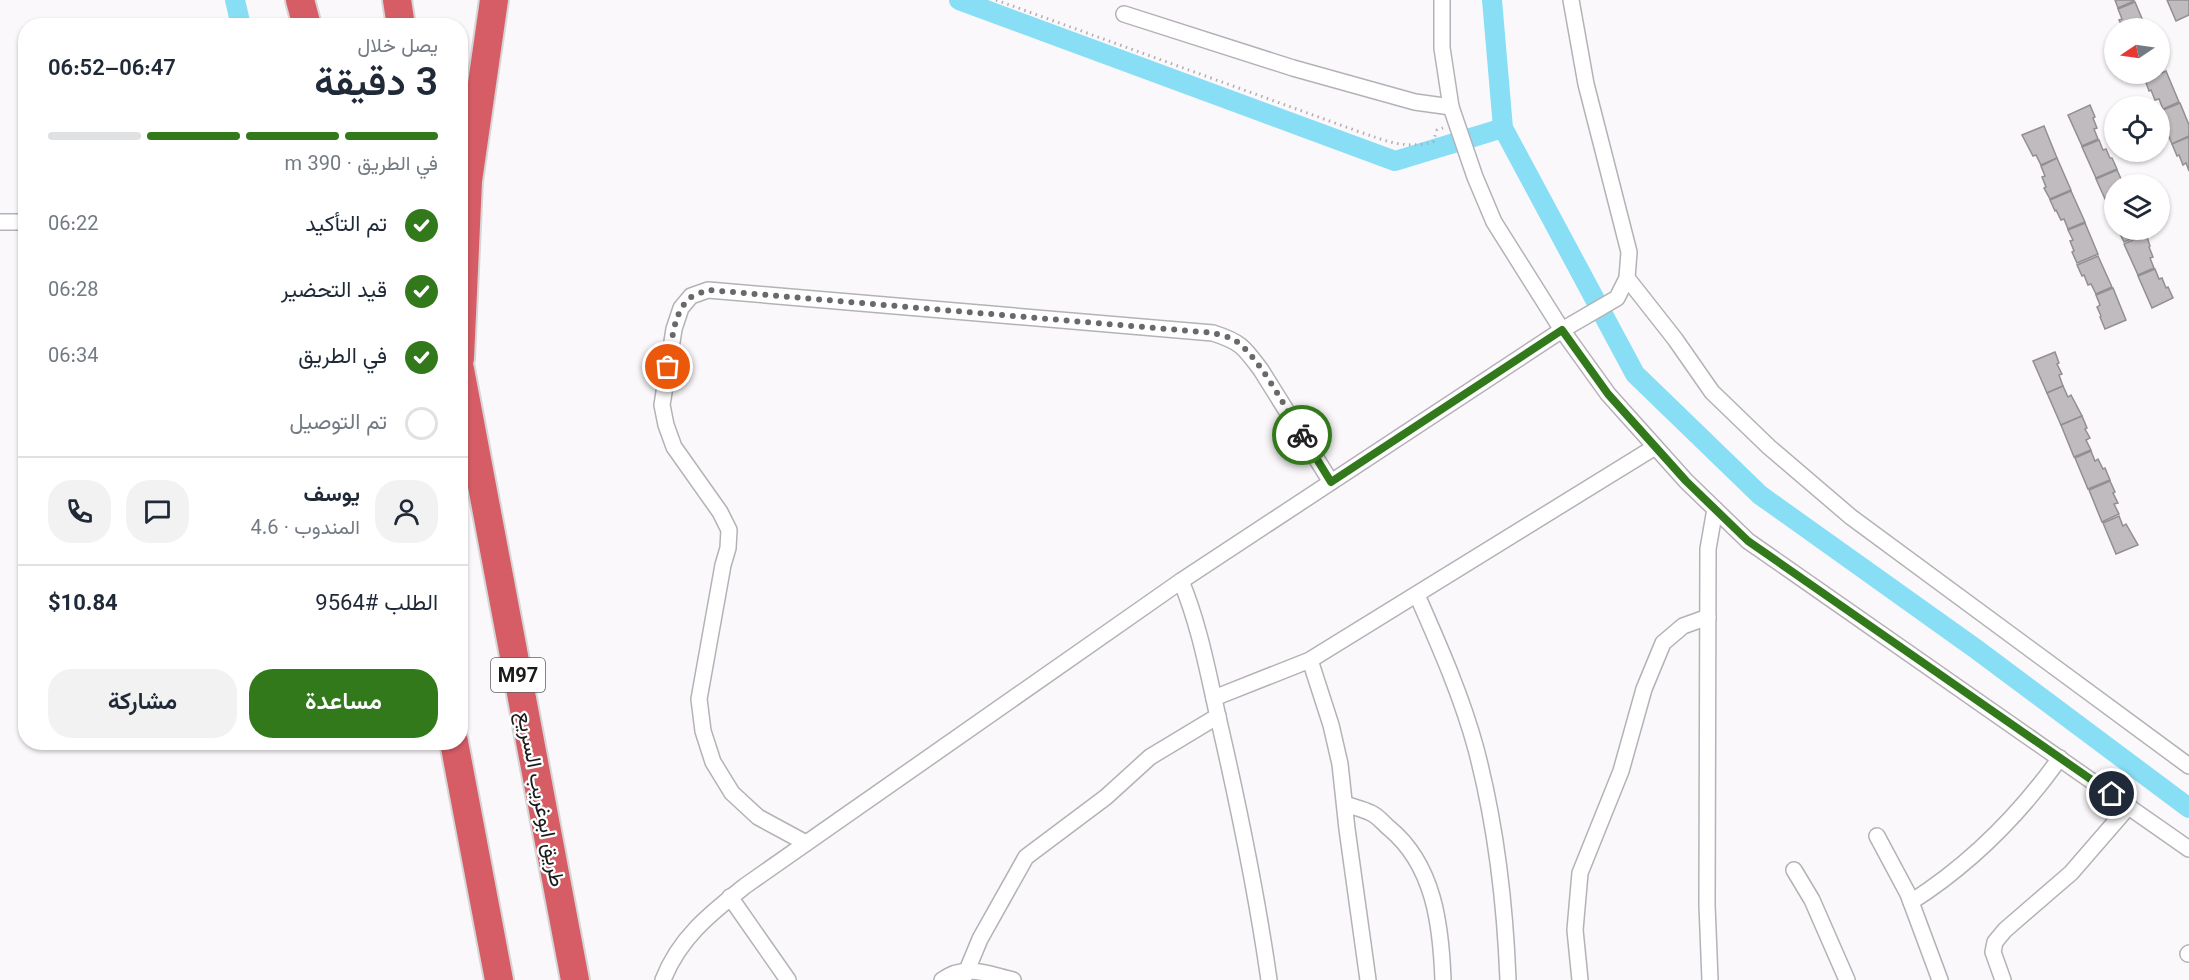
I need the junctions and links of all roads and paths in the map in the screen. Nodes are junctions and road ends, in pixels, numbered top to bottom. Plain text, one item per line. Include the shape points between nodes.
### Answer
1 (300, 0) edge
2 (317, 0) edge
3 (397, 0) edge
4 (494, 0) edge
5 (996, 0) edge
6 (1442, 0) edge
7 (1571, 0) edge
8 (1124, 14) dead end
9 (304, 18) edge
10 (320, 18) edge
11 (400, 18) edge
12 (1451, 107) junction
13 (1457, 130) junction
14 (468, 181) edge
15 (0, 222) edge
16 (18, 222) edge
17 (1627, 278) junction
18 (1562, 330) junction
19 (468, 412) edge
20 (1655, 447) junction
21 (1331, 482) junction
22 (1714, 509) junction
23 (1181, 581) junction
24 (1417, 595) junction
25 (1708, 617) junction
26 (1310, 660) junction
27 (1214, 698) junction
28 (1218, 716) junction
29 (456, 750) edge
30 (2060, 758) junction
31 (2189, 766) edge
32 (1345, 804) junction
33 (2129, 806) junction
34 (1877, 836) dead end
35 (806, 843) junction
36 (2189, 849) edge
37 (1794, 870) dead end
38 (730, 897) junction
39 (1911, 902) junction
40 (965, 975) edge
41 (499, 980) edge
42 (575, 980) edge
43 (663, 980) edge
44 (788, 980) edge
45 (942, 980) edge
46 (1013, 980) edge
47 (1269, 980) edge
48 (1368, 980) edge
49 (1443, 980) edge
50 (1508, 980) edge
51 (1580, 980) edge
52 (1710, 980) edge
53 (1847, 980) edge
54 (1940, 980) edge
55 (2003, 980) edge

1 - 9 highway
2 - 10 highway
3 - 11 highway
4 - 14 highway
5 - 13 path via 1404,146 1433,142 1437,130
6 - 12 street via 1442,48
7 - 17 street via 1586,84 1629,252
8 - 12 street via 1293,68 1414,102
12 - 13 street
13 - 18 street via 1494,222
15 - 16 street
17 - 18 street via 1617,298
17 - 31 street via 1712,392 1769,447 1851,517
18 - 20 street via 1608,394
18 - 21 street
19 - 42 highway, طريق ابوغريب السريع / M97
20 - 22 street
20 - 24 street
21 - 23 street
21 - 35 street via 1249,354 1235,340 1214,333 708,290 691,296 681,308 674,329 662,405 674,447 729,530 699,699 704,731 714,762 732,793 758,817
22 - 25 street via 1708,549
22 - 30 street via 1776,562
23 - 27 street via 1193,611
23 - 35 street
24 - 26 street
24 - 50 street via 1461,705 1489,803 1499,862
25 - 51 street via 1683,626 1663,643 1644,689 1621,771 1580,873 1575,930
25 - 52 street
26 - 27 street
26 - 32 street via 1331,726
27 - 28 street
28 - 40 street via 1150,757 1026,857 980,939
28 - 47 street via 1252,872
29 - 41 highway
30 - 33 street
30 - 39 street via 2001,829 1944,880
32 - 48 street
32 - 49 street via 1372,813 1396,833 1422,867 1437,919
33 - 36 street
33 - 55 street via 2071,873 1995,942 1993,952
34 - 39 street
35 - 38 street
37 - 53 street via 1812,900
38 - 43 street via 700,922 681,945
38 - 44 street
39 - 54 street
40 - 45 street via 950,974
40 - 46 street

